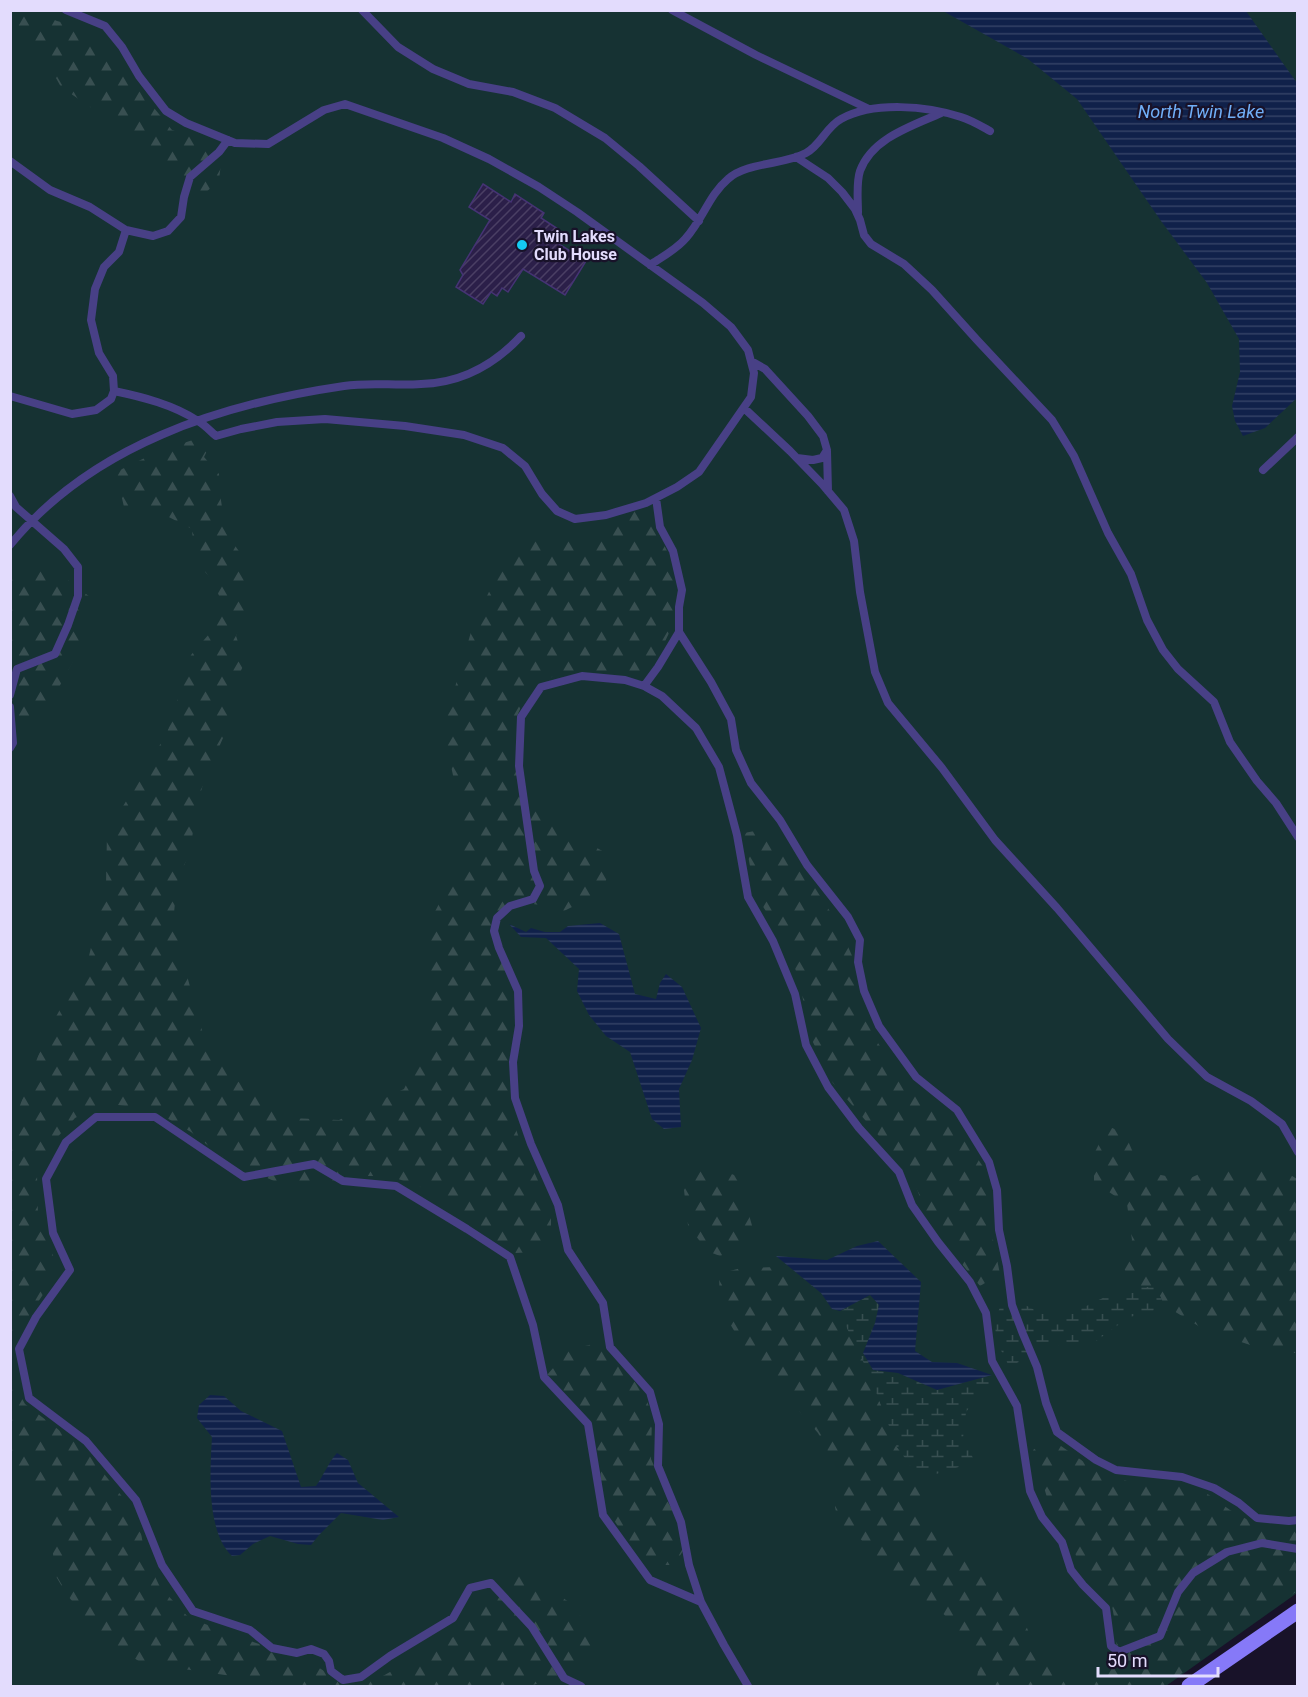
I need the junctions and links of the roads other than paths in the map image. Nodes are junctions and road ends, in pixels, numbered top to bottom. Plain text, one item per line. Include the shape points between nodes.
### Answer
1 (66, 10) edge
2 (362, 10) edge
3 (672, 10) edge
4 (869, 109) junction
5 (942, 112) junction
6 (990, 131) dead end
7 (228, 140) junction
8 (796, 157) junction
9 (10, 161) edge
10 (858, 214) junction
11 (699, 221) junction
12 (126, 230) junction
13 (650, 265) junction
14 (521, 336) dead end
15 (751, 361) junction
16 (114, 391) junction
17 (10, 396) edge
18 (744, 408) junction
19 (198, 421) junction
20 (1298, 437) edge
21 (827, 450) junction
22 (797, 458) junction
23 (1263, 470) dead end
24 (828, 491) junction
25 (10, 496) edge
26 (656, 498) junction
27 (31, 521) junction
28 (10, 545) edge
29 (679, 632) junction
30 (644, 686) junction
31 (10, 695) edge
32 (10, 706) edge
33 (10, 748) edge
34 (1298, 837) edge
35 (1298, 1152) edge
36 (1298, 1520) edge
37 (1298, 1549) edge
38 (701, 1602) junction
39 (1298, 1611) edge
40 (581, 1686) edge
41 (748, 1686) edge
42 (1189, 1686) edge

1 - 7 lane via 105,26 166,111
2 - 11 lane via 398,47 433,69 469,84 513,92 555,108 605,138
3 - 4 lane
4 - 5 lane via 898,107
4 - 8 lane via 842,118 830,126 819,142
5 - 6 lane via 964,117
5 - 10 lane via 894,134 867,158 860,172
7 - 12 lane via 190,177 181,217 168,231 153,236
7 - 13 lane via 268,144 324,110 345,104 443,138 489,159 539,187
8 - 10 lane via 828,178
8 - 11 lane via 730,177 713,194
9 - 12 lane via 50,190 90,207
10 - 34 lane via 864,235 872,244 904,264 932,290 1052,420 1074,456 1131,574 1147,620 1163,650 1214,702 1230,742
11 - 13 lane via 686,239
12 - 16 lane via 119,252 104,267 94,289 91,320 99,353 113,376
13 - 15 lane via 731,327
14 - 19 lane via 487,364 447,382 327,388 261,401
15 - 18 lane via 751,397
15 - 21 lane via 765,369 808,416 823,436
16 - 17 lane via 111,399 96,410 72,414
16 - 19 lane via 165,405
18 - 22 lane
18 - 26 lane via 699,472
19 - 26 lane via 216,436 277,422 325,418 464,435 503,448 525,466 557,511 576,519 606,515
19 - 27 lane via 109,461 69,487
20 - 23 lane
21 - 22 lane via 822,458
21 - 24 lane
22 - 24 lane
24 - 35 lane via 844,510 854,541 875,672 888,703 995,840 1168,1039 1207,1077 1251,1101 1282,1124
25 - 27 lane
26 - 29 lane via 660,527 673,551 682,590
27 - 28 lane
27 - 31 lane via 64,549 78,567 78,596 55,654 17,669
29 - 30 lane
29 - 36 lane via 731,719 736,750 751,783 848,917 860,940 858,962 864,991 879,1026 916,1077 957,1110 989,1162 997,1190 999,1230 1012,1305 1057,1432 1116,1470 1182,1477 1214,1488 1257,1518
30 - 37 lane via 662,696 696,728 719,767 748,897 773,941 795,994 806,1045 828,1086 899,1172 912,1205 970,1282 986,1313 992,1361 1017,1407 1030,1491 1042,1517 1062,1542 1071,1570 1106,1608 1111,1646 1119,1652 1160,1636 1178,1592 1193,1573 1227,1552 1262,1543
30 - 38 lane via 582,676 541,687 521,717 520,777 534,871 540,886 533,899 510,906 497,918 494,931 518,991 519,1026 513,1062 515,1098 558,1204 568,1250 603,1303 610,1347 650,1392 659,1425 658,1466 681,1522
32 - 33 lane
38 - 40 lane via 650,1580 603,1515 588,1424 544,1377 533,1325 510,1257 396,1186 343,1182 314,1164 244,1177 155,1117 96,1118 66,1142 46,1179 52,1233 70,1270 36,1317 19,1349 29,1398 86,1441 136,1500 162,1565 193,1611 250,1630 272,1648 297,1653 311,1649 324,1654 331,1671 343,1680 361,1677 453,1618 470,1588 491,1583 532,1627 564,1678
38 - 41 lane
39 - 42 street

